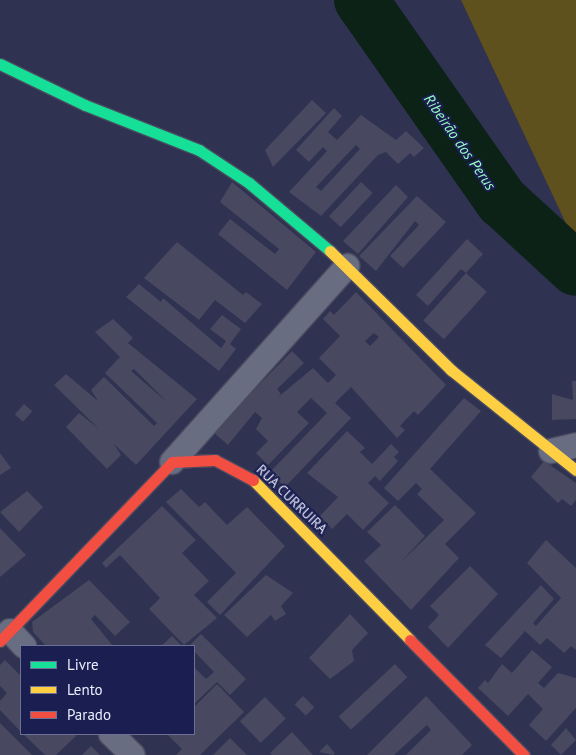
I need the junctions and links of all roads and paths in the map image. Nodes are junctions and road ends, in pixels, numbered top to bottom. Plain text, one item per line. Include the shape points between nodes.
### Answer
1 (0, 64) edge
2 (347, 266) junction
3 (576, 445) edge
4 (552, 451) junction
5 (172, 462) junction
6 (576, 470) edge
7 (11, 639) edge
8 (112, 735) edge
9 (132, 755) edge
10 (524, 755) edge

1 - 2 street via 85,105 199,150 249,184
2 - 4 street via 451,370
2 - 5 street
3 - 4 street
4 - 6 street
5 - 7 street
5 - 10 street, RUA CURRUIRA via 215,460 250,477
8 - 9 street

